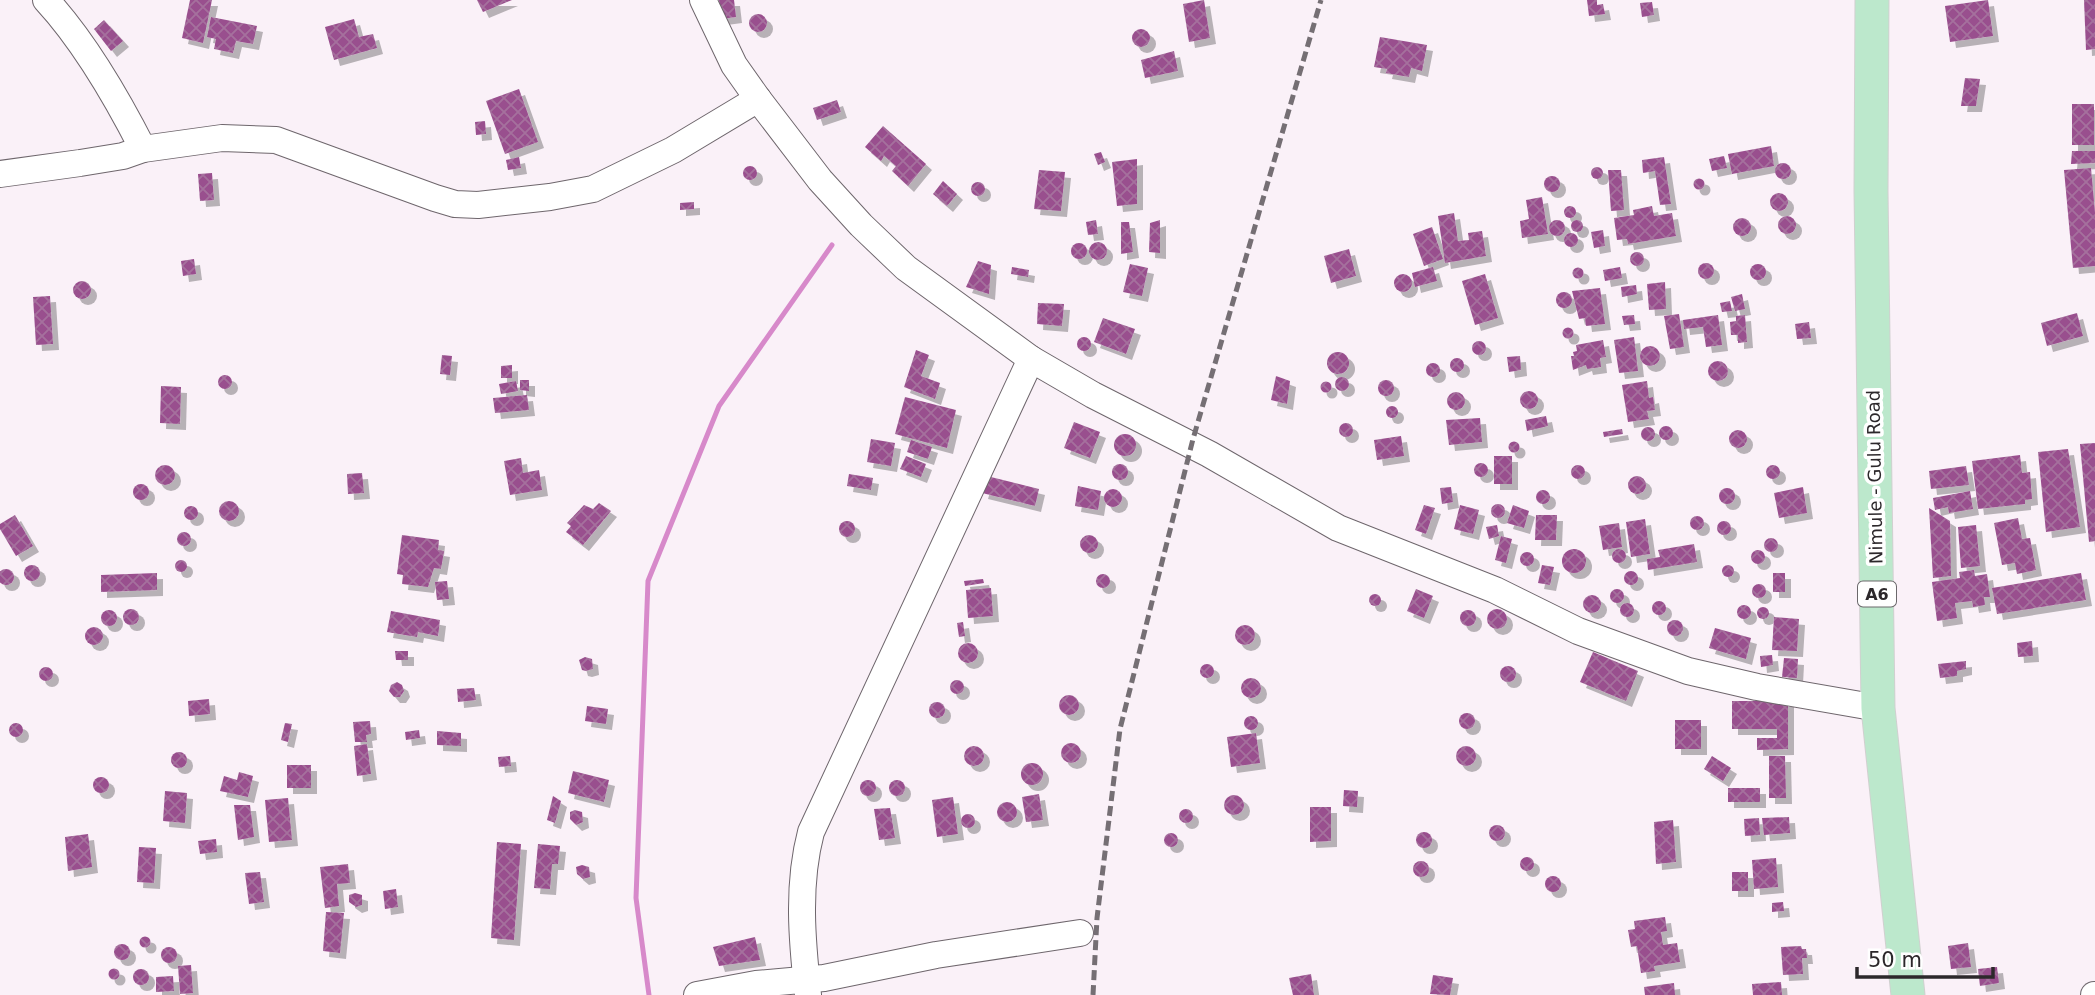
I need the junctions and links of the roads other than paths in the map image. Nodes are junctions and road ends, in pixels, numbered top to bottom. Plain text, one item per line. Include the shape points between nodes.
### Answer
1 (46, 0) edge
2 (702, 0) edge
3 (1872, 0) edge
4 (758, 99) junction
5 (143, 149) junction
6 (0, 174) edge
7 (1031, 359) junction
8 (1878, 708) junction
9 (1080, 933) dead end
10 (807, 988) edge
11 (697, 995) edge
12 (1908, 995) edge

1 - 5 street via 74,34
2 - 4 street via 734,65
3 - 8 main road, Nimule - Gulu Road / A6
4 - 5 street via 673,150 593,190 478,205 435,198 276,140 222,138
4 - 7 street via 820,180 898,261
5 - 6 street via 112,158
7 - 8 street via 1338,527 1495,590 1578,631 1688,671
7 - 10 street via 811,832 803,861 802,898
8 - 12 main road, Nimule - Gulu Road / A6
9 - 10 street via 936,955
10 - 11 street via 756,984

